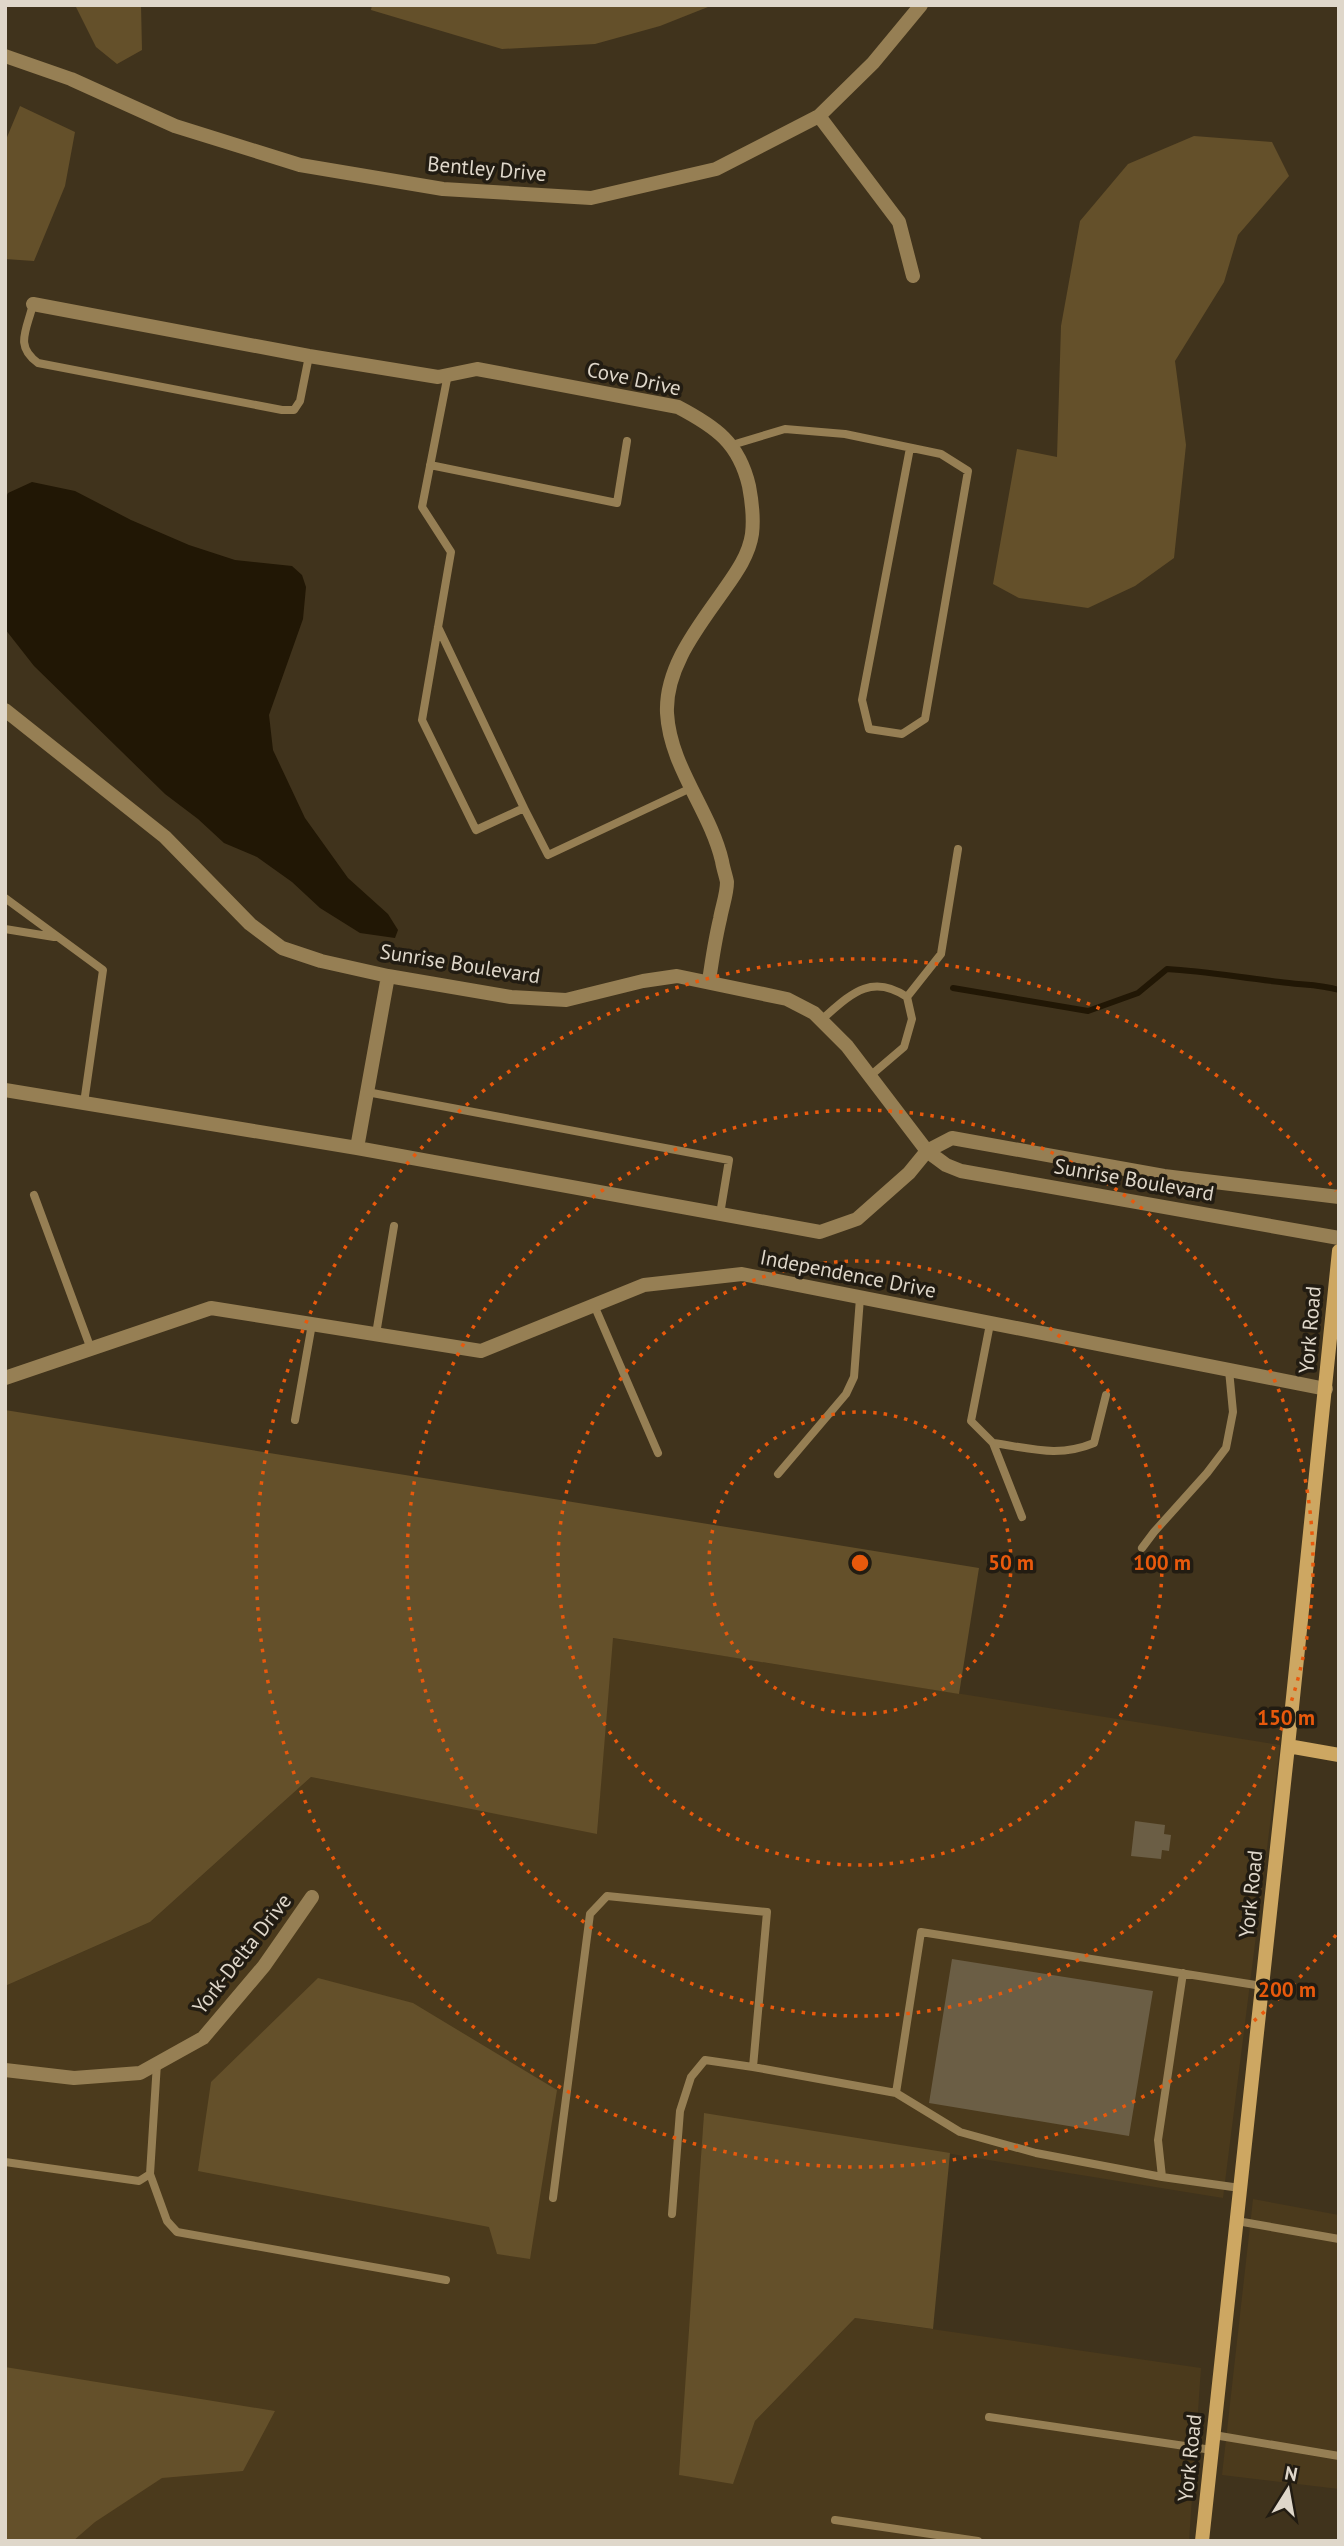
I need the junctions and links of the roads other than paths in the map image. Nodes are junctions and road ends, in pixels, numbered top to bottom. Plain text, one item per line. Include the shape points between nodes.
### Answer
1 (921, 5) edge
2 (5, 56) edge
3 (819, 116) junction
4 (913, 276) dead end
5 (33, 304) joint
6 (309, 356) junction
7 (448, 374) junction
8 (627, 441) dead end
9 (732, 445) junction
10 (910, 448) junction
11 (430, 465) junction
12 (438, 626) junction
13 (5, 710) edge
14 (691, 788) junction
15 (524, 808) junction
16 (958, 849) dead end
17 (5, 898) edge
18 (5, 929) edge
19 (58, 938) junction
20 (388, 976) junction
21 (709, 981) junction
22 (907, 997) junction
23 (821, 1020) junction
24 (870, 1076) junction
25 (5, 1090) edge
26 (367, 1092) junction
27 (84, 1103) junction
28 (357, 1149) junction
29 (927, 1151) junction
30 (34, 1195) dead end
31 (1339, 1198) edge
32 (720, 1214) junction
33 (394, 1226) dead end
34 (1339, 1238) edge
35 (1339, 1251) edge
36 (1338, 1272) edge
37 (860, 1298) junction
38 (594, 1305) junction
39 (312, 1324) junction
40 (990, 1324) junction
41 (376, 1334) junction
42 (91, 1349) junction
43 (1229, 1370) junction
44 (5, 1378) edge
45 (1326, 1389) junction
46 (1106, 1395) dead end
47 (295, 1420) dead end
48 (993, 1443) junction
49 (658, 1453) dead end
50 (778, 1474) dead end
51 (1023, 1517) dead end
52 (1142, 1548) dead end
53 (1288, 1746) junction
54 (1339, 1755) edge
55 (312, 1897) dead end
56 (1182, 1973) junction
57 (1262, 1986) junction
58 (157, 2063) junction
59 (753, 2067) junction
60 (5, 2070) edge
61 (896, 2093) junction
62 (5, 2162) edge
63 (150, 2174) junction
64 (1162, 2176) junction
65 (1240, 2188) junction
66 (553, 2198) dead end
67 (672, 2214) dead end
68 (1237, 2221) junction
69 (1339, 2239) edge
70 (446, 2280) dead end
71 (989, 2417) dead end
72 (1213, 2442) junction
73 (1339, 2456) edge
74 (835, 2520) dead end
75 (978, 2541) edge
76 (1202, 2541) edge

1 - 3 street, Bentley Drive
2 - 3 street, Bentley Drive via 71,79 175,126 300,165 443,189 591,198 716,169
3 - 4 street via 899,222
5 - 6 street, Cove Drive
5 - 6 lane via 23,347 38,363 268,408 294,410
6 - 7 street, Cove Drive via 438,377
7 - 9 street, Cove Drive via 477,369 678,407 707,422
7 - 11 lane
8 - 11 lane via 617,503
9 - 10 lane via 785,429 845,433
9 - 14 street, Cove Drive via 747,481 752,535 746,557 688,643 671,678 667,712 671,737
10 - 10 lane via 941,454 968,471 925,719 902,734 869,729 862,700
11 - 12 lane via 422,507 451,552
12 - 15 lane
12 - 15 lane via 422,720 476,830
13 - 20 street, Sunrise Boulevard via 165,837 250,924 282,948
14 - 15 lane via 548,855
14 - 21 street, Cove Drive via 720,852 727,882
16 - 22 lane via 941,954
17 - 19 lane
18 - 19 lane
19 - 27 lane via 103,970
20 - 21 street, Sunrise Boulevard via 511,997 566,1000 677,976
20 - 26 street
21 - 23 street, Sunrise Boulevard via 787,999
22 - 23 lane via 895,989 874,986 855,991
22 - 24 lane via 912,1019 904,1047
23 - 24 street, Sunrise Boulevard
24 - 29 street, Sunrise Boulevard
25 - 27 street, Sunrise Boulevard
26 - 28 street
26 - 32 lane via 729,1160
27 - 28 street, Sunrise Boulevard
28 - 32 street, Sunrise Boulevard
29 - 31 street, Sunrise Boulevard via 952,1138 1164,1175
29 - 32 street, Sunrise Boulevard via 909,1174 857,1219 820,1232
29 - 34 street, Sunrise Boulevard via 961,1171
30 - 42 lane
33 - 41 lane
35 - 36 street, York Road
36 - 45 street, York Road
37 - 38 street, Independence Drive via 742,1274 644,1285
37 - 40 street, Independence Drive
37 - 50 lane via 854,1377 846,1394
38 - 41 street, Independence Drive via 481,1351
38 - 49 lane
39 - 41 street, Independence Drive
39 - 42 street, Independence Drive via 211,1308
39 - 47 lane
40 - 43 street, Independence Drive
40 - 48 lane via 971,1422
42 - 44 street, Independence Drive
43 - 45 street, Independence Drive
43 - 52 lane via 1233,1412 1226,1448
45 - 53 street, York Road
46 - 48 lane via 1094,1443 1074,1451 1042,1451
48 - 51 lane
53 - 54 street
53 - 57 street, York Road
55 - 58 street, York-Delta Drive via 264,1966 203,2038
56 - 57 lane
56 - 61 lane via 921,1932
56 - 64 lane via 1158,2140
57 - 65 street, York Road
58 - 60 street, York-Delta Drive via 140,2073 74,2078
58 - 63 lane
59 - 61 lane
59 - 66 lane via 767,1912 607,1896 590,1914
59 - 67 lane via 705,2060 691,2077 680,2111
61 - 64 lane via 960,2132 1036,2153
62 - 63 lane via 139,2181
63 - 70 lane via 167,2221 177,2232
64 - 65 lane
65 - 68 street, York Road
68 - 69 lane
68 - 72 street, York Road
71 - 72 lane
72 - 73 lane
72 - 76 street, York Road
74 - 75 lane

